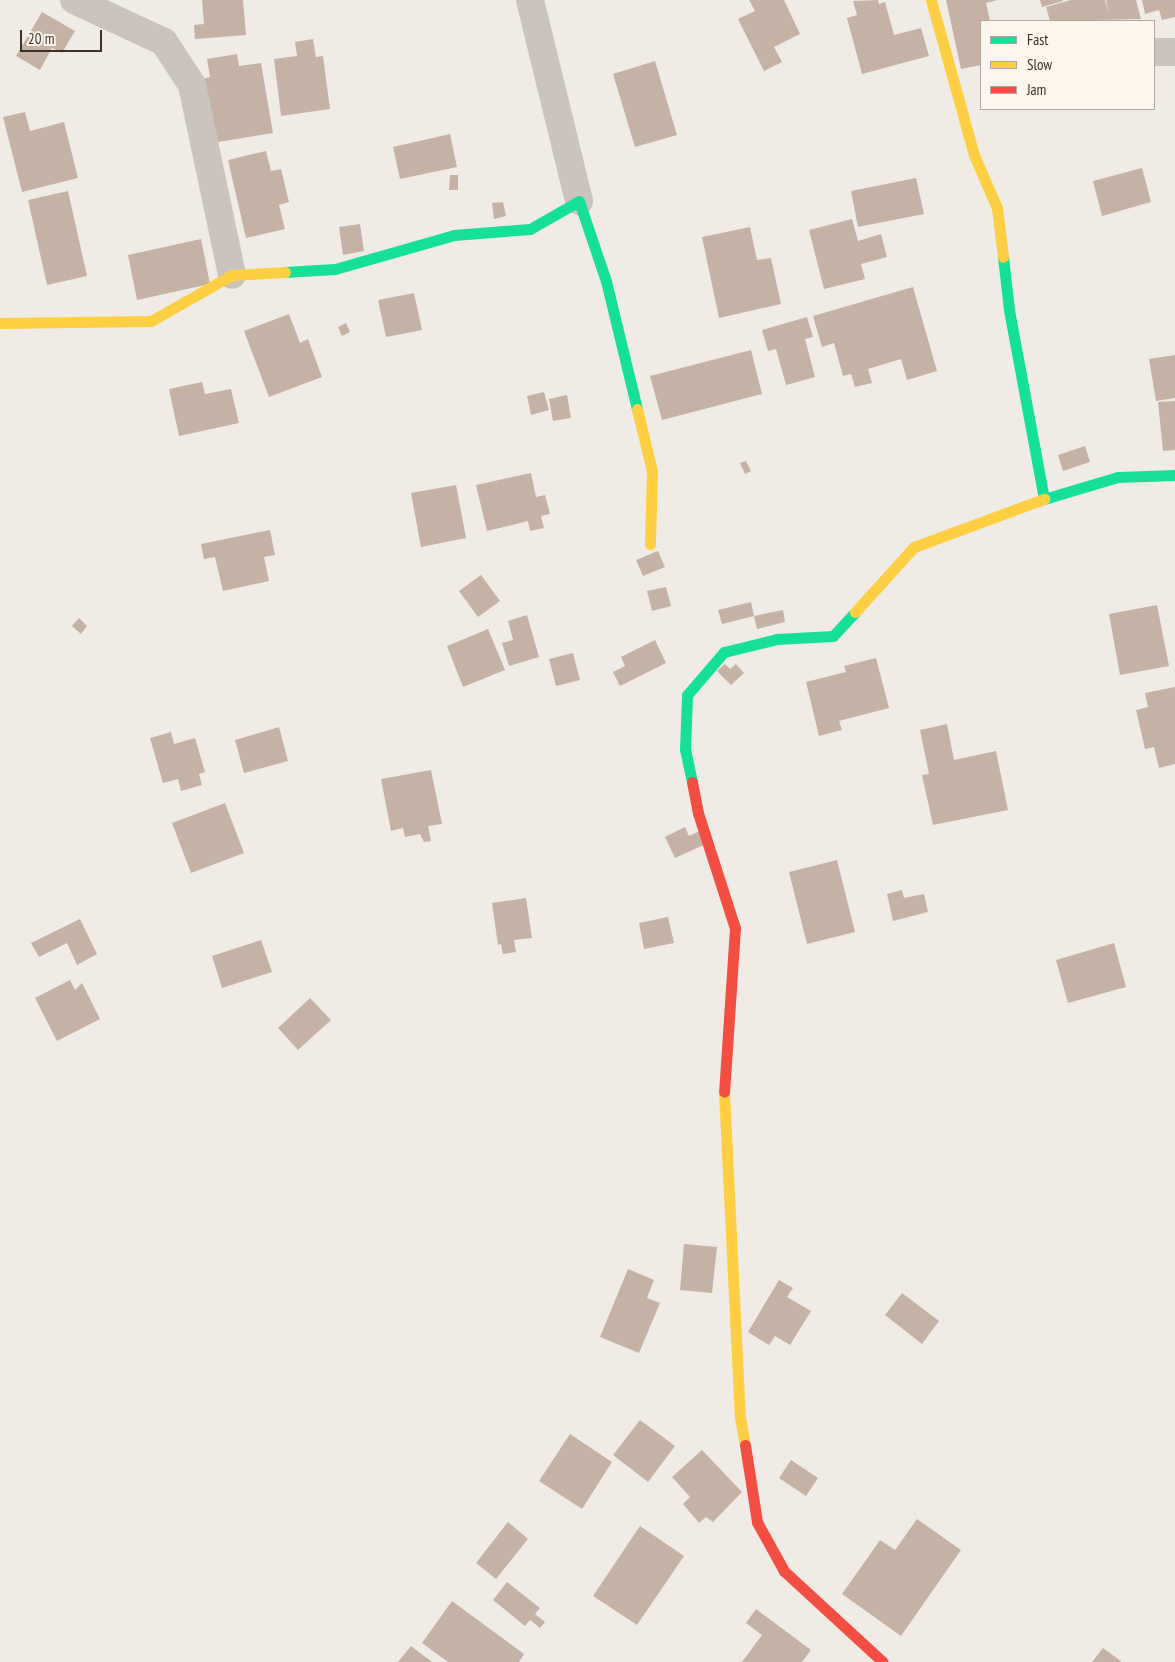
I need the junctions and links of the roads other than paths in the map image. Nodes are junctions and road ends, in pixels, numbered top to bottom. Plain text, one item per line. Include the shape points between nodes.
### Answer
1 (74, 0) edge
2 (530, 0) edge
3 (930, 0) edge
4 (1155, 52) edge
5 (1175, 52) edge
6 (579, 201) junction
7 (232, 275) junction
8 (0, 323) edge
9 (1175, 475) edge
10 (1044, 499) junction
11 (650, 544) dead end
12 (883, 1662) edge

1 - 7 street via 164,42 192,86
2 - 6 street
3 - 10 street via 974,155 997,208 1009,310
4 - 5 street
6 - 7 street via 530,229 454,235 334,269
6 - 11 street via 606,281 652,472
7 - 8 street via 151,321
9 - 10 street via 1118,477
10 - 12 street via 914,548 833,636 777,639 724,652 686,695 684,750 698,813 735,928 724,1092 740,1417 757,1522 784,1571

